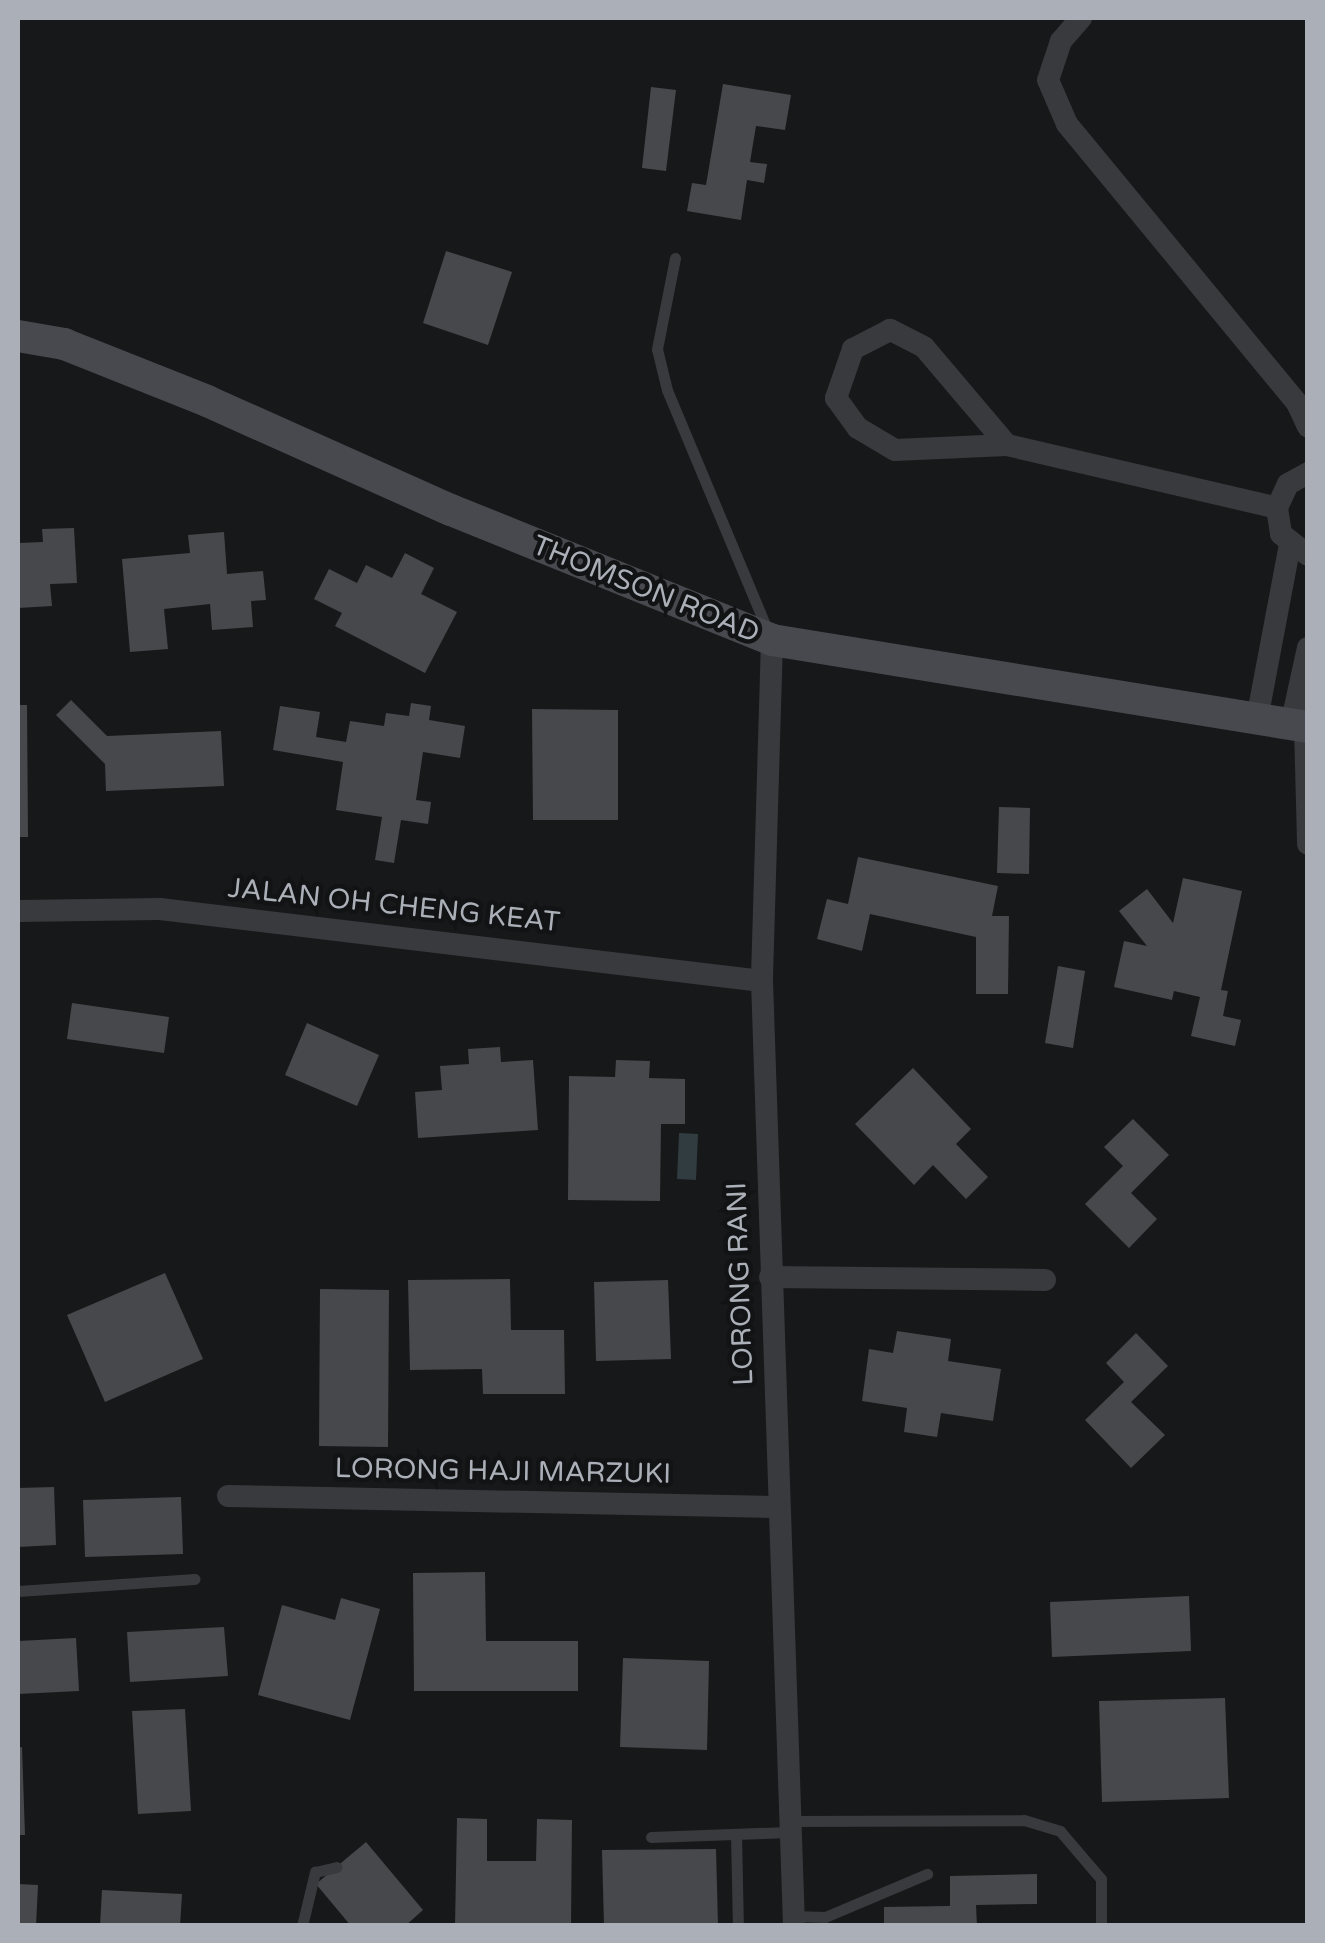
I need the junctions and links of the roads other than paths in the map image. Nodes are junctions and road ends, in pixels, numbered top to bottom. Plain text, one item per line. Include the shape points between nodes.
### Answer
1 (1080, 18) edge
2 (675, 258) dead end
3 (18, 336) edge
4 (1308, 428) edge
5 (1007, 446) junction
6 (1308, 473) edge
7 (1277, 508) junction
8 (1298, 550) edge
9 (772, 640) junction
10 (1308, 648) edge
11 (1257, 719) junction
12 (1301, 726) edge
13 (1308, 844) edge
14 (18, 911) edge
15 (762, 981) junction
16 (770, 1278) junction
17 (1045, 1280) dead end
18 (228, 1496) dead end
19 (776, 1507) junction
20 (195, 1579) dead end
21 (18, 1592) edge
22 (790, 1827) junction
23 (736, 1834) junction
24 (651, 1837) dead end
25 (336, 1867) dead end
26 (927, 1874) dead end
27 (793, 1921) edge
28 (302, 1926) edge
29 (738, 1926) edge
30 (1101, 1926) edge

1 - 4 street via 1061,41 1048,80 1066,124 1297,403
2 - 9 lane via 657,348 667,390
3 - 9 street, THOMSON ROAD via 64,344 207,401 450,510
5 - 5 street via 895,450 858,428 836,398 853,349 890,330 924,347
5 - 7 street
6 - 7 street via 1288,484
7 - 8 street
8 - 11 street
9 - 11 street, THOMSON ROAD
9 - 15 street, LORONG RANI
10 - 12 street
11 - 12 street, THOMSON ROAD
12 - 13 street
14 - 15 street, JALAN OH CHENG KEAT via 160,909
15 - 16 street, LORONG RANI
16 - 17 street
16 - 19 street, LORONG RANI
18 - 19 street, LORONG HAJI MARZUKI
19 - 22 street, LORONG RANI
20 - 21 lane
22 - 23 lane
22 - 27 street, LORONG RANI
22 - 30 lane via 1024,1820 1060,1831 1100,1878
23 - 24 lane
23 - 29 lane
25 - 28 lane via 315,1872
26 - 27 lane via 825,1916

